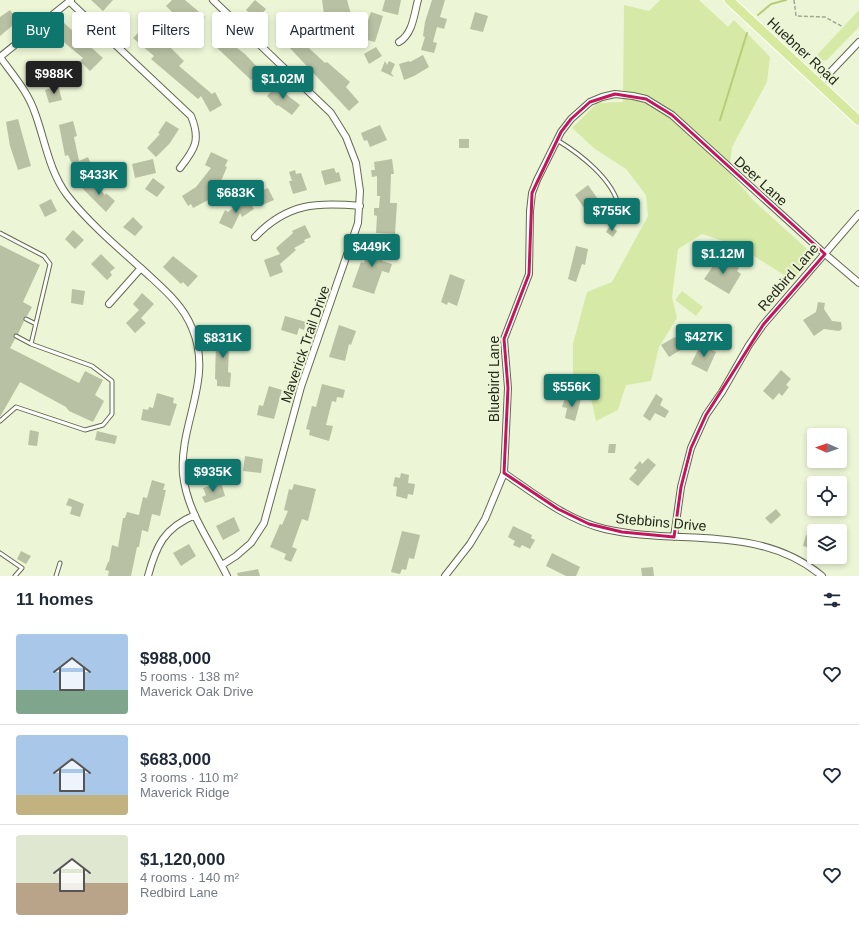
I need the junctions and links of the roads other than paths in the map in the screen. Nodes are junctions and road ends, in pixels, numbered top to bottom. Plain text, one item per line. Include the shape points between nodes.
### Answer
1 (213, 0) edge
2 (418, 0) edge
3 (729, 0) edge
4 (70, 1) edge
5 (399, 42) dead end
6 (859, 42) edge
7 (0, 57) edge
8 (819, 84) junction
9 (646, 99) joint
10 (859, 122) edge
11 (557, 140) junction
12 (180, 168) dead end
13 (360, 206) junction
14 (607, 214) dead end
15 (859, 214) edge
16 (0, 233) edge
17 (255, 237) dead end
18 (825, 254) junction
19 (141, 268) junction
20 (859, 283) edge
21 (109, 304) dead end
22 (26, 318) dead end
23 (34, 322) junction
24 (16, 336) dead end
25 (31, 344) junction
26 (0, 421) edge
27 (504, 473) junction
28 (194, 515) junction
29 (674, 537) junction
30 (0, 553) edge
31 (60, 563) dead end
32 (222, 565) junction
33 (16, 576) edge
34 (56, 576) edge
35 (148, 576) edge
36 (227, 576) edge
37 (445, 576) edge
38 (822, 576) edge

1 - 13 street, Maverick Trail Drive via 331,113 352,150 359,179
2 - 5 street via 411,27
3 - 8 main road, Huebner Road
4 - 7 street
4 - 12 street via 191,116 195,125 196,143 194,150
6 - 8 street
7 - 19 street via 30,99 49,161 66,194
8 - 10 main road, Huebner Road
9 - 11 street, Bluebird Lane via 615,94 590,102 571,119
9 - 18 street, Deer Lane via 672,115
11 - 14 lane via 583,157 606,184 619,207 613,213
11 - 27 street, Bluebird Lane via 532,193 529,274 504,339 508,388
13 - 17 street via 318,203 307,206 269,223
13 - 32 street, Maverick Trail Drive via 355,235 302,387 264,523 251,543
15 - 18 street, Redbird Lane
16 - 23 lane via 44,256 50,264
18 - 20 street, Deer Lane
18 - 29 street, Redbird Lane via 763,325 706,415 689,454 681,487
19 - 21 street
19 - 28 street via 176,302 192,328 198,345 198,388 183,455 186,490
22 - 23 lane
23 - 25 lane
24 - 25 lane
25 - 26 lane via 92,366 112,381 112,414 103,426 86,430 16,407
27 - 29 street, Stebbins Drive via 558,509 589,524 622,532
27 - 37 street, Bluebird Lane via 485,519 470,544
28 - 32 street
28 - 35 street via 182,520 164,536 155,551
29 - 38 street, Stebbins Drive via 740,540 795,558
30 - 33 lane via 22,568
31 - 34 lane
32 - 36 street

